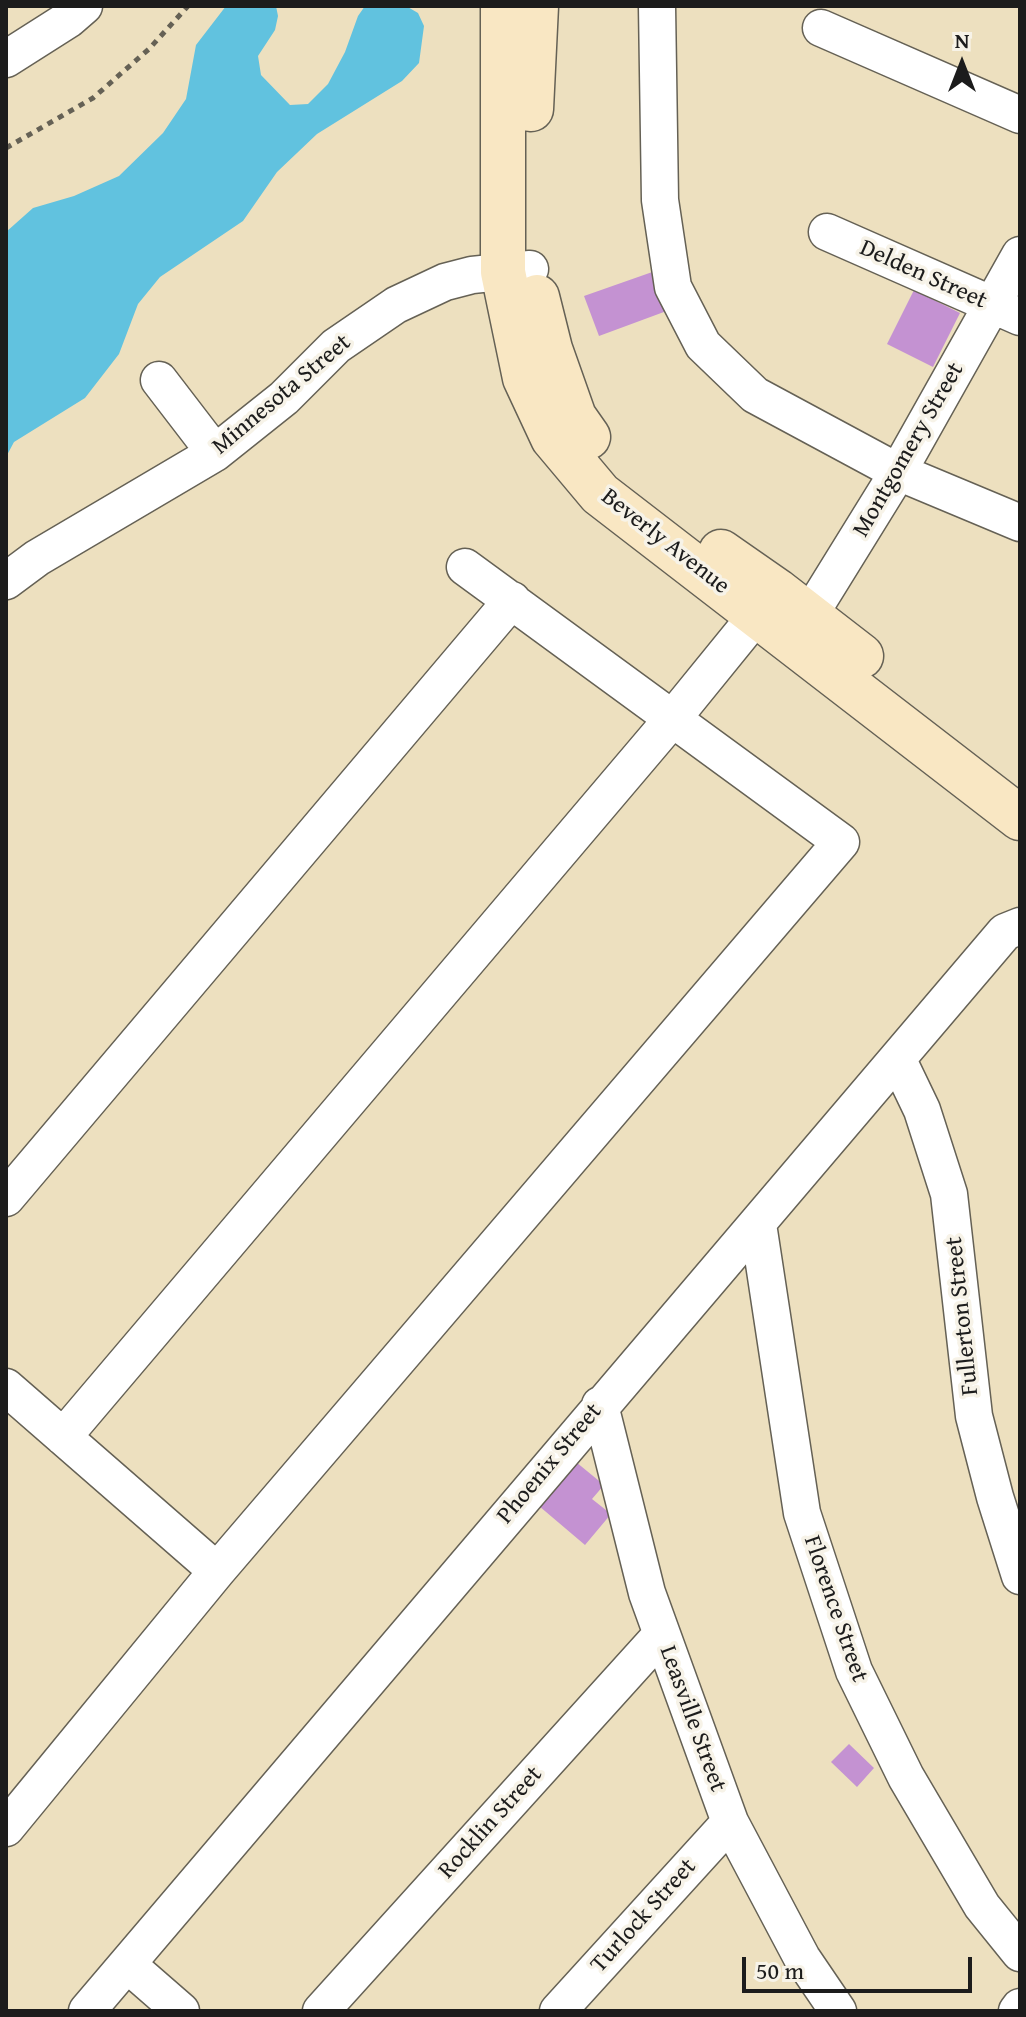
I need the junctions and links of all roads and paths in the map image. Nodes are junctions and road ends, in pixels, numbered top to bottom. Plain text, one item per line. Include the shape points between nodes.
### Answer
1 (84, 6) edge
2 (188, 6) edge
3 (503, 6) edge
4 (536, 6) edge
5 (657, 6) edge
6 (821, 28) dead end
7 (6, 59) edge
8 (1020, 115) edge
9 (6, 148) edge
10 (827, 232) dead end
11 (1020, 255) edge
12 (516, 270) junction
13 (1006, 311) edge
14 (159, 380) dead end
15 (215, 453) junction
16 (898, 472) junction
17 (1020, 523) edge
18 (465, 567) dead end
19 (6, 581) edge
20 (512, 600) junction
21 (784, 615) junction
22 (673, 718) junction
23 (1020, 782) edge
24 (1020, 818) edge
25 (1020, 926) edge
26 (898, 1060) junction
27 (6, 1198) edge
28 (758, 1224) junction
29 (6, 1387) edge
30 (600, 1405) junction
31 (63, 1437) junction
32 (217, 1571) junction
33 (1020, 1576) edge
34 (661, 1635) junction
35 (11, 1810) edge
36 (730, 1822) junction
37 (1020, 1953) edge
38 (127, 1964) junction
39 (825, 2006) edge
40 (87, 2011) edge
41 (181, 2011) edge
42 (321, 2011) edge
43 (558, 2011) edge

1 - 7 street
2 - 9 path via 93,98
3 - 12 street, Beverly Avenue
4 - 12 street, Beverly Avenue via 527,186
5 - 16 street via 660,200 673,287 703,345 755,395
6 - 8 street
10 - 13 street, Delden Street
11 - 13 street, Montgomery Street
12 - 15 street, Minnesota Street via 445,282 396,305 336,346 284,398
12 - 21 street, Beverly Avenue via 525,378 553,438 600,494
13 - 16 street, Montgomery Street
14 - 15 street
15 - 19 street, Minnesota Street
16 - 17 street
16 - 21 street, Montgomery Street
18 - 20 street
20 - 22 street
20 - 27 street
21 - 22 street, Montgomery Street
21 - 23 street, Beverly Avenue
21 - 24 street, Beverly Avenue
22 - 31 street, Montgomery Street
22 - 32 street via 841,842
25 - 26 street, Phoenix Street via 1005,932
26 - 28 street, Phoenix Street
26 - 33 street, Fullerton Street via 922,1110 949,1194 974,1416
28 - 30 street, Phoenix Street
28 - 37 street, Florence Street via 802,1513 854,1671 906,1777 982,1906
29 - 31 street
30 - 34 street, Leasville Street
30 - 38 street, Phoenix Street
31 - 32 street
32 - 35 street
34 - 36 street, Leasville Street
34 - 42 street, Rocklin Street
36 - 39 street, Leasville Street
36 - 43 street, Turlock Street
38 - 40 street, Phoenix Street
38 - 41 street

